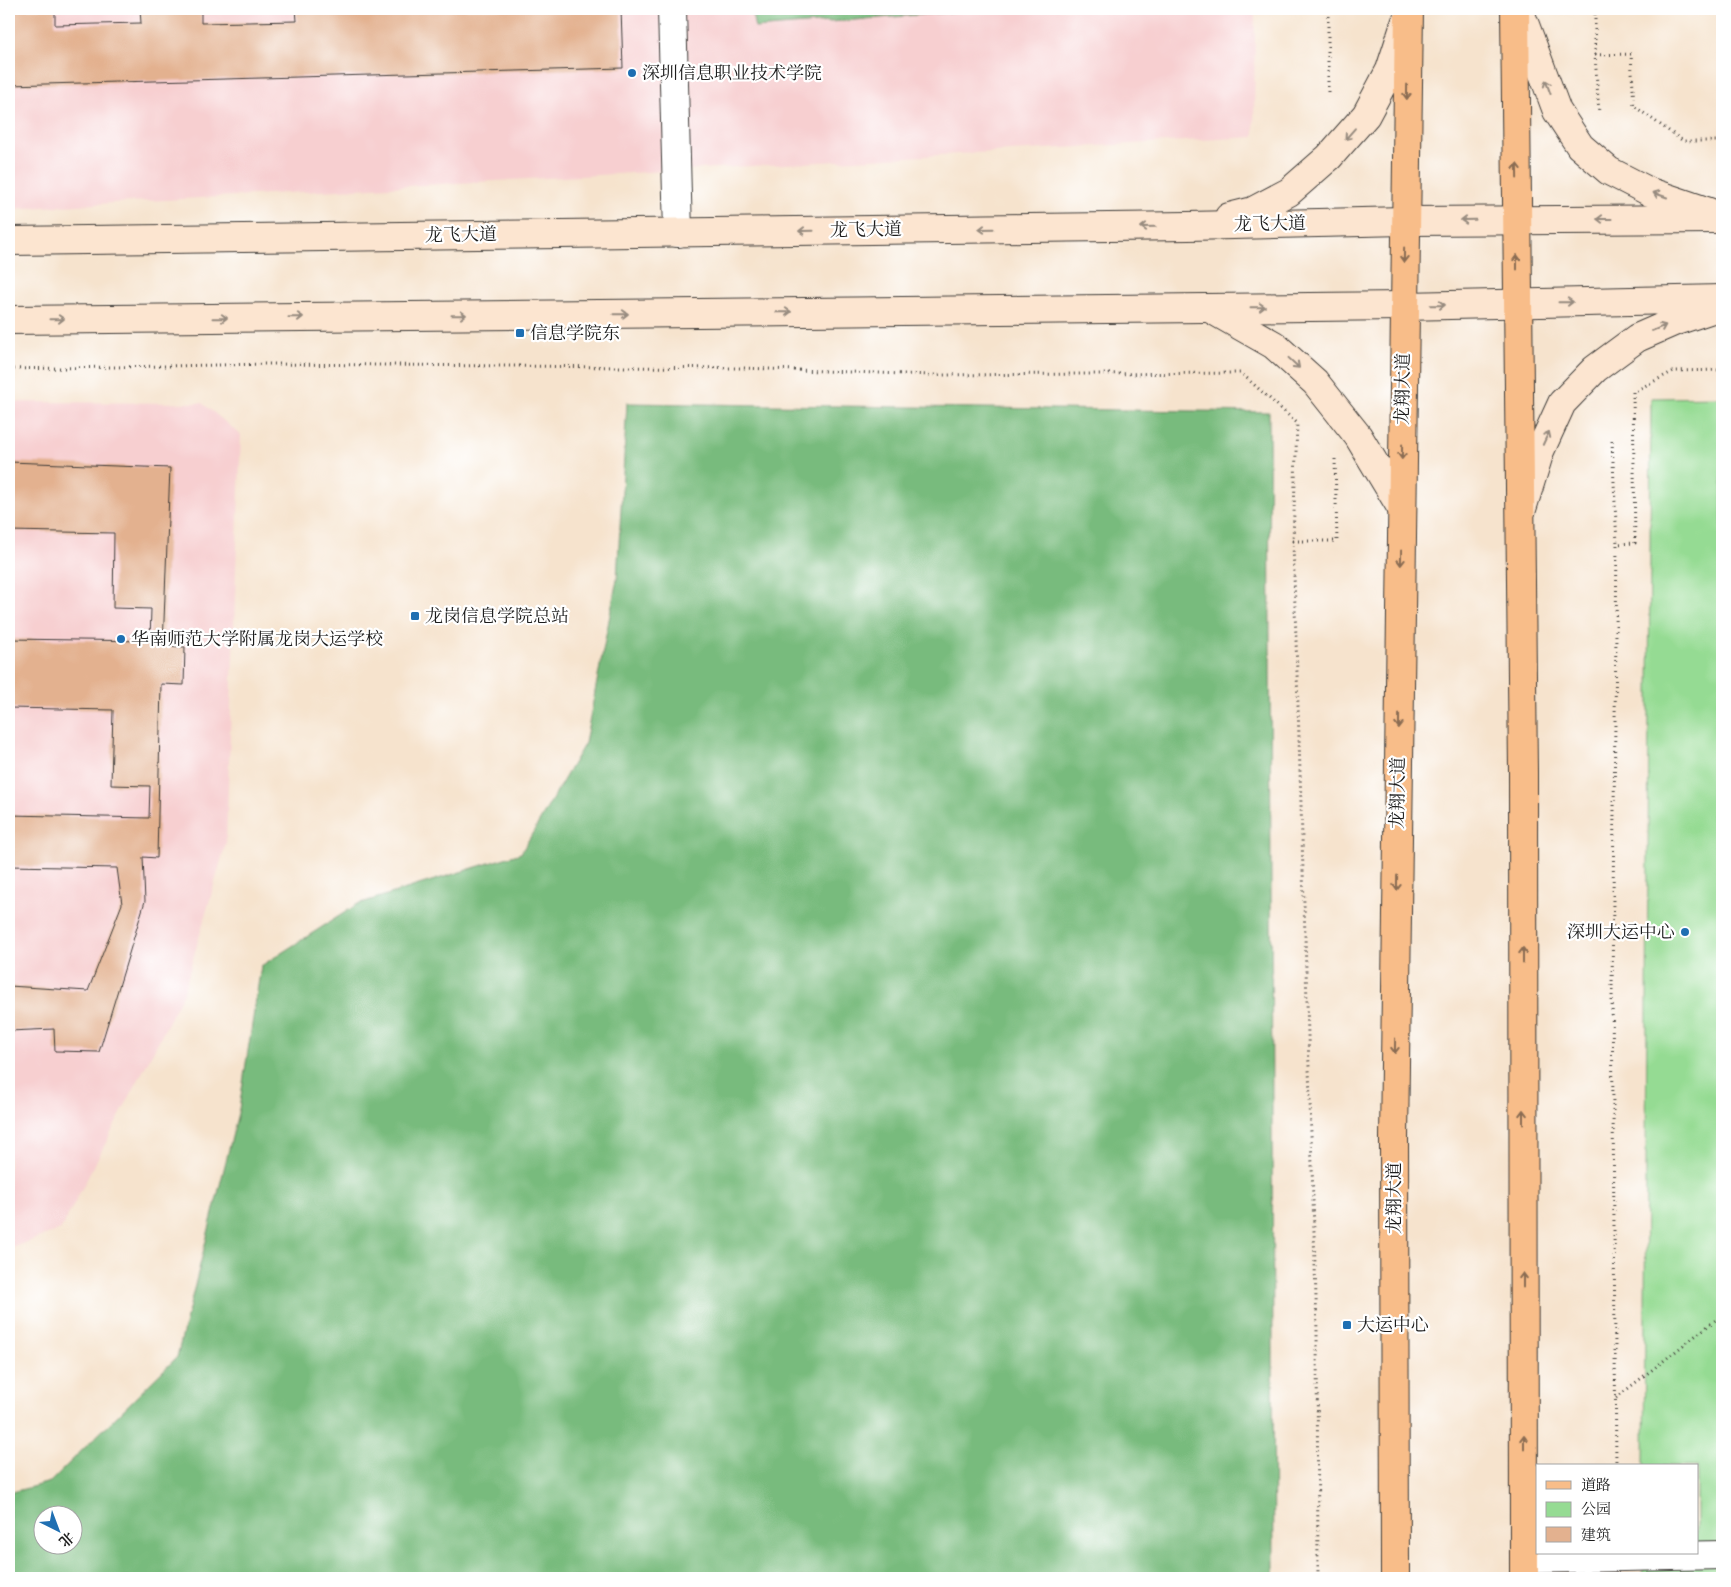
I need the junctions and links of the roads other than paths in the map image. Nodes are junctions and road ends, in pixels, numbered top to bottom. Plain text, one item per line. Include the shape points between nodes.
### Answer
1 (672, 9) edge
2 (1517, 9) edge
3 (1409, 11) edge
4 (1722, 218) edge
5 (1517, 220) junction
6 (1405, 221) junction
7 (1188, 226) junction
8 (678, 232) junction
9 (9, 241) edge
10 (1722, 299) edge
11 (1518, 303) junction
12 (1404, 306) junction
13 (1722, 306) edge
14 (1210, 308) junction
15 (9, 320) edge
16 (1402, 509) junction
17 (1520, 518) junction
18 (1722, 1555) edge
19 (1524, 1569) edge
20 (1395, 1578) edge

1 - 8 street
4 -> 2 main road via 1650,192 1609,171 1580,146 1557,111
5 -> 2 main road
3 -> 6 main road, 龙翔大道
3 -> 7 main road via 1390,70 1366,116 1329,157 1289,192 1253,211
4 -> 5 main road, 龙飞大道
5 -> 6 main road, 龙飞大道
11 -> 5 main road
6 - 7 main road, 龙飞大道
6 -> 12 main road, 龙翔大道
7 -> 8 main road, 龙飞大道
8 - 9 main road, 龙飞大道
11 -> 10 main road
12 -> 11 main road
11 - 17 main road
14 -> 12 main road
12 -> 16 main road, 龙翔大道
17 -> 13 main road via 1540,451 1562,404 1595,369 1637,338
15 -> 14 main road
14 -> 16 main road via 1274,345 1315,382 1358,436
16 -> 20 main road, 龙翔大道 via 1394,1140
19 -> 17 main road
18 - 19 street

